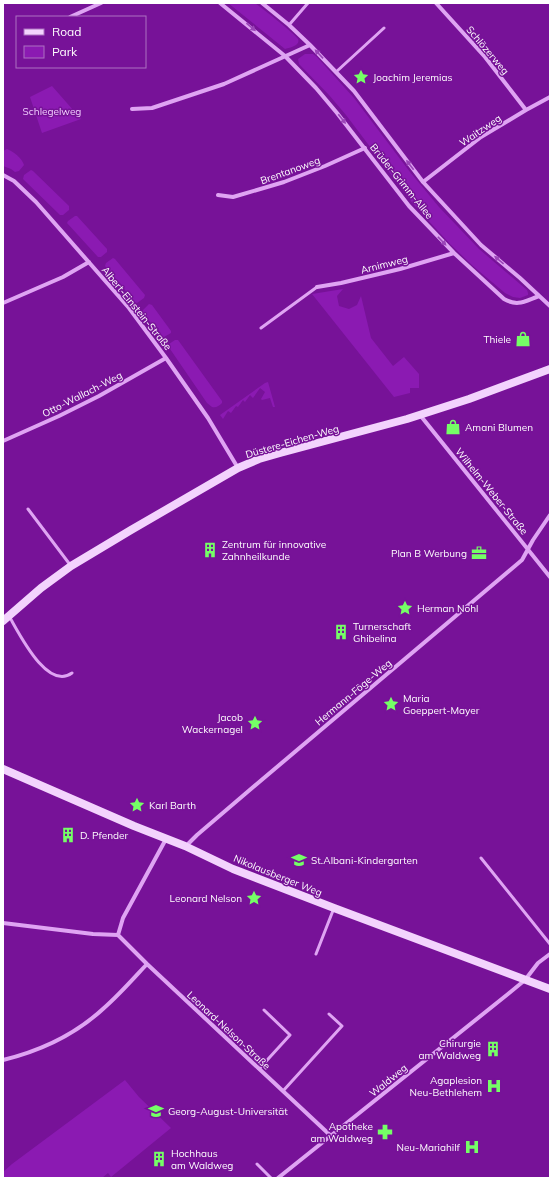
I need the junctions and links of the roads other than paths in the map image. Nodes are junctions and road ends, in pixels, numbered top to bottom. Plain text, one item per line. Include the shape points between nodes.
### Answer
1 (101, 3) edge
2 (220, 3) edge
3 (262, 3) edge
4 (308, 3) edge
5 (436, 3) edge
6 (72, 16) edge
7 (289, 25) junction
8 (384, 28) dead end
9 (310, 45) junction
10 (285, 56) junction
11 (336, 72) junction
12 (549, 99) edge
13 (132, 109) dead end
14 (526, 110) junction
15 (365, 148) junction
16 (3, 175) edge
17 (423, 182) junction
18 (218, 195) dead end
19 (454, 253) junction
20 (89, 262) junction
21 (317, 287) joint
22 (539, 296) junction
23 (3, 303) edge
24 (550, 306) edge
25 (261, 328) dead end
26 (166, 358) junction
27 (550, 369) edge
28 (420, 415) junction
29 (3, 441) edge
30 (238, 468) junction
31 (28, 509) dead end
32 (550, 515) edge
33 (529, 549) junction
34 (71, 566) junction
35 (550, 577) edge
36 (6, 618) edge
37 (72, 673) dead end
38 (3, 769) edge
39 (166, 838) junction
40 (185, 846) junction
41 (481, 858) dead end
42 (334, 908) junction
43 (3, 923) edge
44 (118, 935) junction
45 (550, 944) edge
46 (316, 954) dead end
47 (550, 954) edge
48 (147, 964) junction
49 (525, 980) junction
50 (550, 989) edge
51 (264, 1010) dead end
52 (328, 1014) dead end
53 (3, 1060) edge
54 (259, 1069) junction
55 (283, 1091) junction
56 (330, 1136) junction
57 (257, 1164) dead end
58 (271, 1178) edge
59 (278, 1178) edge

1 - 6 street
2 -> 10 street, Brüder-Grimm-Allee
3 - 7 street, Brüder-Grimm-Allee
4 - 7 lane
5 - 14 street, Schlözerweg via 485,57
7 - 9 street, Brüder-Grimm-Allee
8 - 11 lane
9 - 10 street
11 -> 9 street, Brüder-Grimm-Allee
10 - 13 street via 224,84 152,108
10 -> 15 street, Brüder-Grimm-Allee via 316,88
17 -> 11 street, Brüder-Grimm-Allee via 354,91
12 - 14 street, Waitzweg
14 - 17 street, Waitzweg via 481,137
15 - 18 street, Brentanoweg via 284,182 233,197
15 -> 19 street, Brüder-Grimm-Allee via 409,206
16 - 20 street, Albert-Einstein-Straße via 14,181 36,202
22 -> 17 street, Brüder-Grimm-Allee via 481,245
19 - 21 street, Arnimweg via 400,269
19 - 22 street, Brüder-Grimm-Allee via 511,303 517,304
20 - 23 street via 63,277
20 - 26 street, Albert-Einstein-Straße via 129,308
21 - 25 lane
22 - 24 street, Brüder-Grimm-Allee
26 - 29 street, Otto-Wallach-Weg via 66,413
26 - 30 street, Albert-Einstein-Straße via 216,430
27 - 28 street, Düstere-Eichen-Weg
28 - 30 street, Düstere-Eichen-Weg via 259,459
28 - 33 street, Wilhelm-Weber-Straße
30 - 34 street, Düstere-Eichen-Weg
31 - 34 lane
32 - 33 street, Hermann-Föge-Weg
33 - 35 street, Wilhelm-Weber-Straße
33 - 40 street, Hermann-Föge-Weg via 522,560
34 - 36 street, Düstere-Eichen-Weg
36 - 37 lane via 47,671 59,676
38 - 39 street, Nikolausberger Weg
39 - 40 street, Nikolausberger Weg
39 - 44 street via 123,918
40 - 42 street, Nikolausberger Weg via 233,869
41 - 45 lane
42 - 46 lane
42 - 49 street, Nikolausberger Weg
43 - 44 street
44 - 48 street, Leonard-Nelson-Straße
47 - 49 street, Waldweg via 538,963
48 - 53 street via 112,1001 79,1027 40,1048
48 - 54 street, Leonard-Nelson-Straße
49 - 50 street, Nikolausberger Weg
49 - 56 street, Waldweg
51 - 54 lane via 290,1035
52 - 55 lane via 342,1026
54 - 55 street, Leonard-Nelson-Straße
55 - 56 street, Leonard-Nelson-Straße
56 - 59 street, Waldweg
57 - 58 lane

